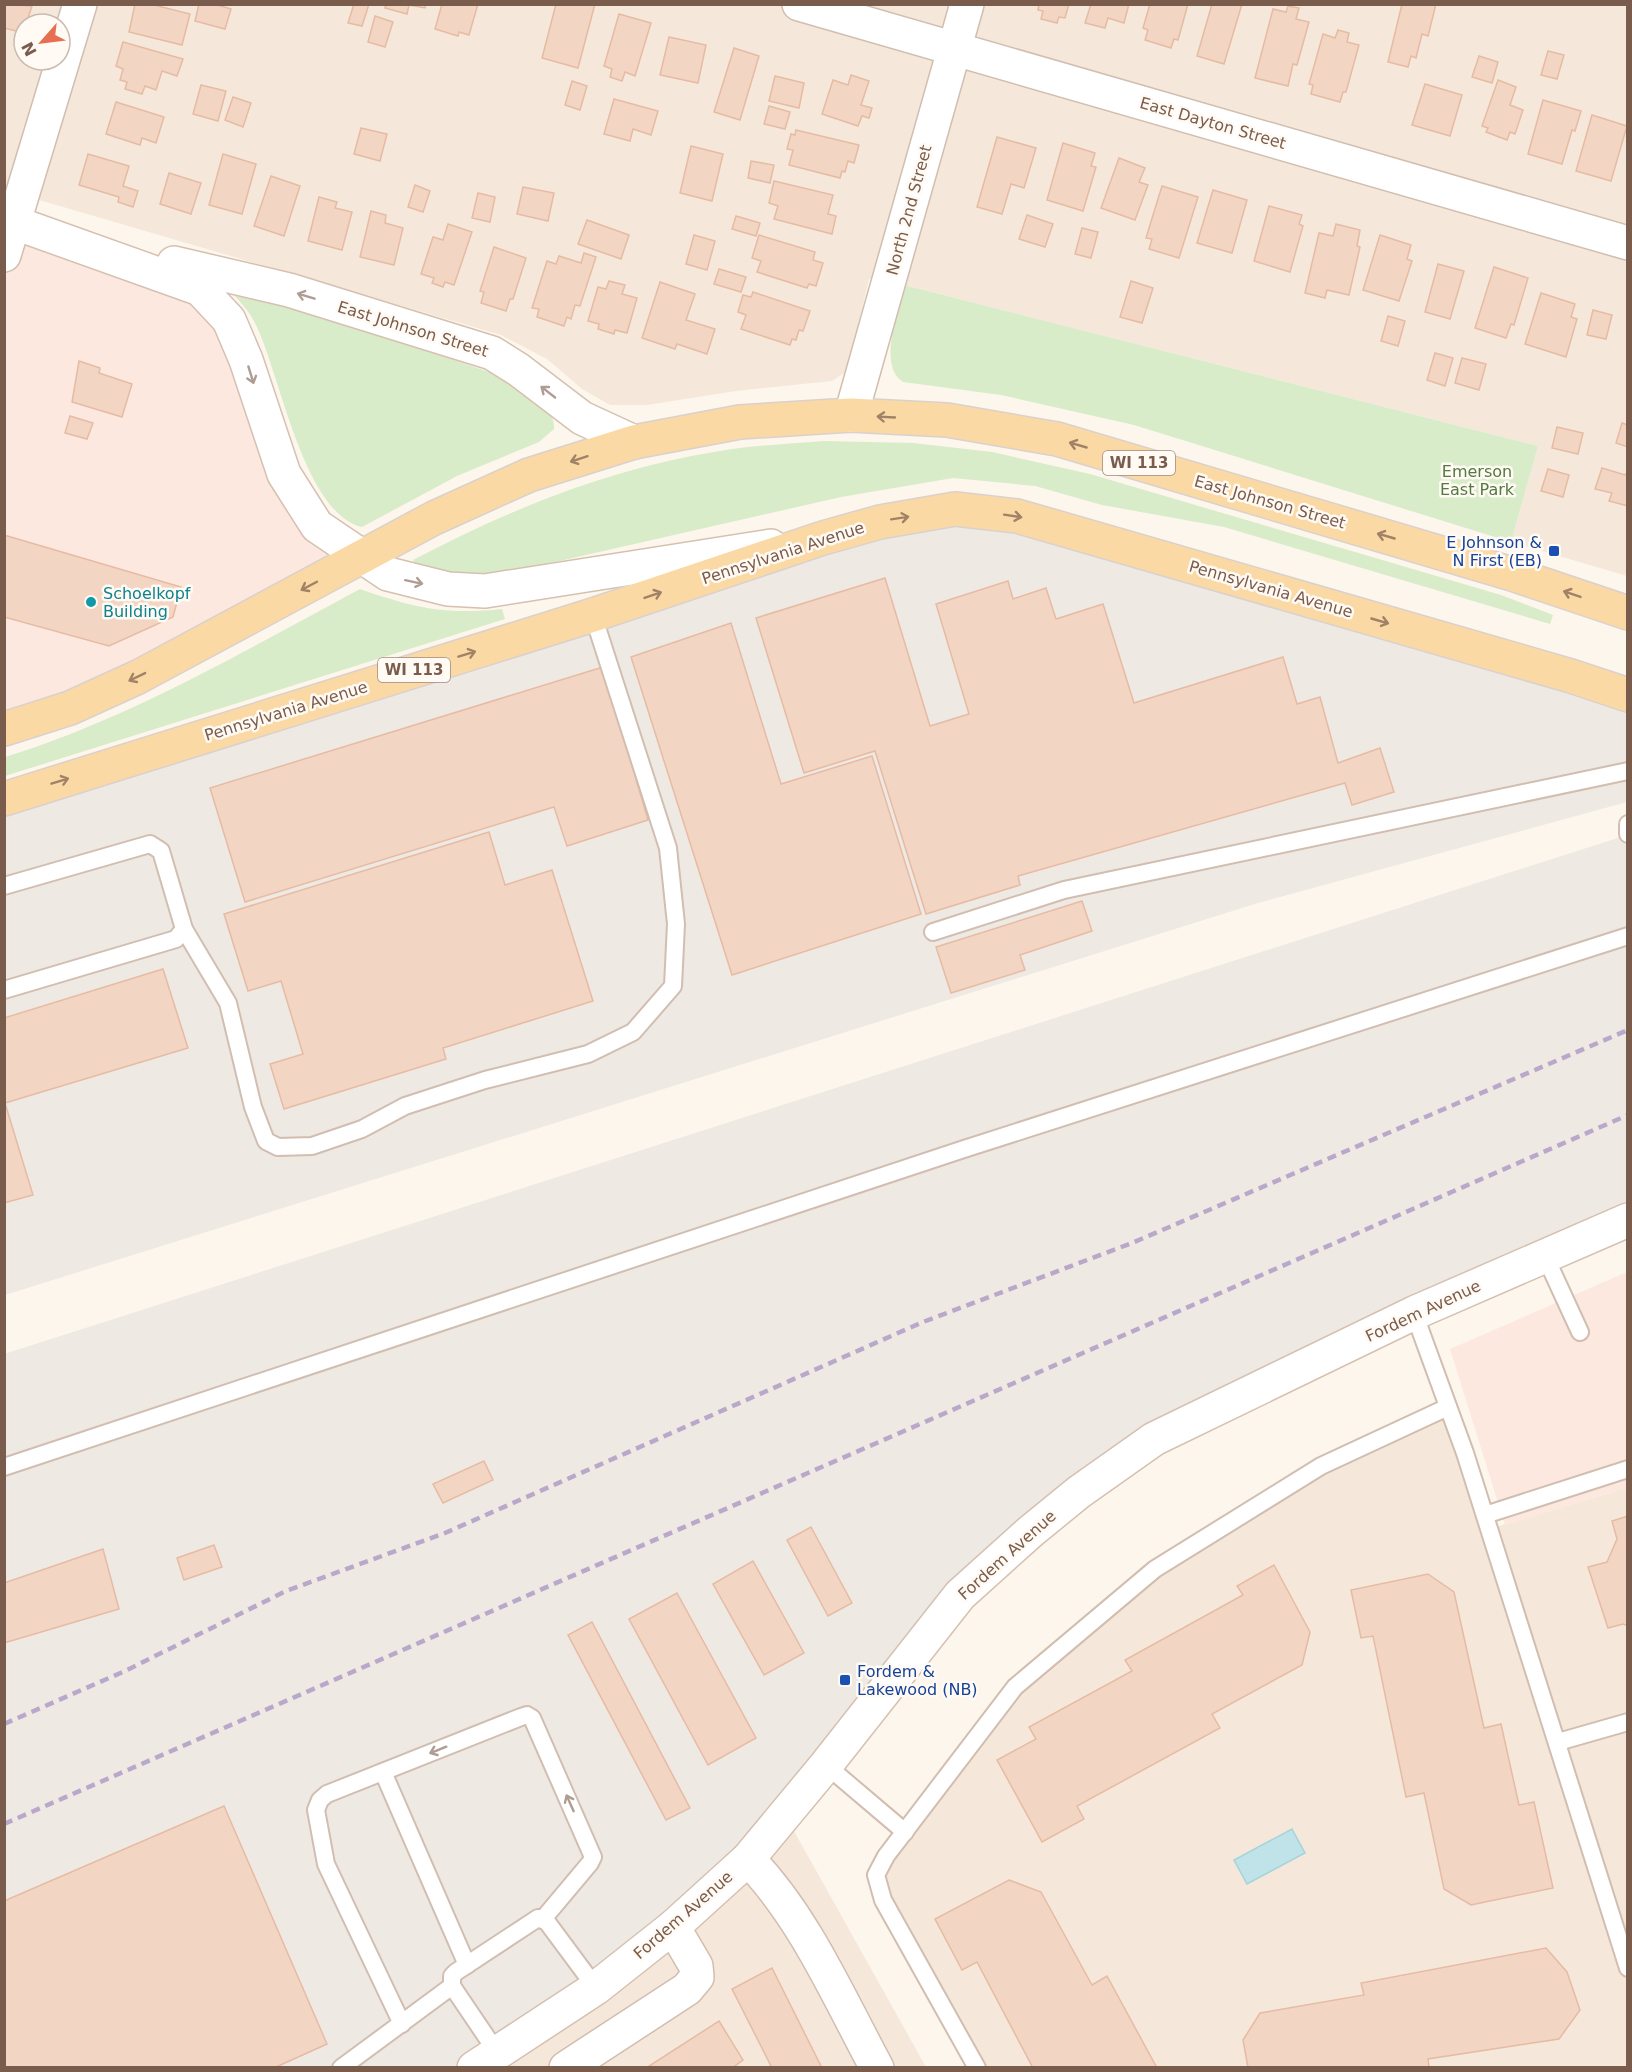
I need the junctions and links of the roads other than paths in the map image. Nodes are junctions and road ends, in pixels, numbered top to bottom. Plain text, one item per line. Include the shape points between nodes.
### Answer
1 (80, 4) edge
2 (799, 4) edge
3 (967, 4) edge
4 (954, 48) junction
5 (10, 220) edge
6 (51, 234) junction
7 (1628, 243) edge
8 (4, 255) edge
9 (851, 415) junction
10 (634, 442) junction
11 (823, 538) junction
12 (361, 558) junction
13 (1628, 613) edge
14 (593, 615) junction
15 (1628, 695) edge
16 (4, 729) edge
17 (1628, 771) edge
18 (4, 799) edge
19 (1628, 824) edge
20 (1628, 834) edge
21 (4, 886) edge
22 (184, 929) junction
23 (933, 932) dead end
24 (1628, 936) edge
25 (4, 990) edge
26 (1628, 1220) edge
27 (1545, 1256) junction
28 (1414, 1313) junction
29 (1580, 1332) dead end
30 (1449, 1407) junction
31 (4, 1467) edge
32 (1628, 1469) edge
33 (1485, 1515) junction
34 (1628, 1722) edge
35 (1558, 1742) junction
36 (826, 1766) junction
37 (383, 1772) junction
38 (904, 1832) junction
39 (748, 1859) junction
40 (543, 1919) junction
41 (673, 1927) junction
42 (467, 1965) junction
43 (1628, 1968) edge
44 (453, 1986) junction
45 (597, 1988) junction
46 (402, 2024) junction
47 (486, 2061) edge
48 (341, 2067) edge
49 (567, 2067) edge
50 (877, 2067) edge
51 (977, 2067) edge

1 - 5 street
2 - 4 street, East Dayton Street
3 - 4 street, North 2nd Street
4 - 7 street, East Dayton Street
4 - 9 street, North 2nd Street
5 - 6 street, East Johnson Street
5 - 8 street
10 -> 6 street, East Johnson Street via 582,418 492,353 290,291
6 -> 12 street, East Johnson Street via 200,289 229,320 284,474 317,526
9 - 10 main road, East Johnson Street / WI 113 via 740,422
13 -> 9 main road, East Johnson Street / WI 113 via 1512,574 1057,439 947,420
10 -> 12 main road, WI 113 via 529,475 434,518
12 -> 11 street, East Johnson Street via 405,580 448,590 485,591
14 -> 11 main road, Pennsylvania Avenue / WI 113
11 -> 15 main road, Pennsylvania Avenue / WI 113 via 880,522 955,509 1017,516
12 -> 16 main road, WI 113 via 138,677 70,708
18 -> 14 main road, Pennsylvania Avenue / WI 113
14 - 22 lane via 668,848 676,924 673,986 633,1032 588,1054 485,1080 405,1106 362,1129 312,1146 278,1147 266,1141 253,1107 228,1003
17 - 23 lane via 1064,890
19 - 20 lane
21 - 22 lane via 150,844 161,851
22 - 25 lane via 176,939
24 - 31 lane via 964,1149
26 - 27 street, Fordem Avenue
27 - 28 street, Fordem Avenue
27 - 29 lane
28 - 30 lane
28 - 36 street, Fordem Avenue via 1154,1439 1079,1492 960,1595
30 - 33 lane
30 - 38 lane via 1321,1466 1155,1569 1015,1687
32 - 33 lane
33 - 35 lane
34 - 35 lane
35 - 43 lane
36 - 38 lane
36 - 39 street, Fordem Avenue
40 -> 37 lane via 592,1857 532,1718 527,1715
37 - 42 lane
37 - 46 lane via 327,1794 316,1810 326,1864
38 - 51 lane via 876,1875 884,1900
39 - 41 street, Fordem Avenue
39 - 50 street via 805,1933
40 - 42 lane via 537,1918
40 - 45 lane
41 - 45 street, Fordem Avenue
41 - 49 street via 696,1966 697,1977 687,1989
42 - 44 lane via 452,1976
44 - 46 lane
44 - 47 lane
45 - 47 street, Fordem Avenue
46 - 48 lane

